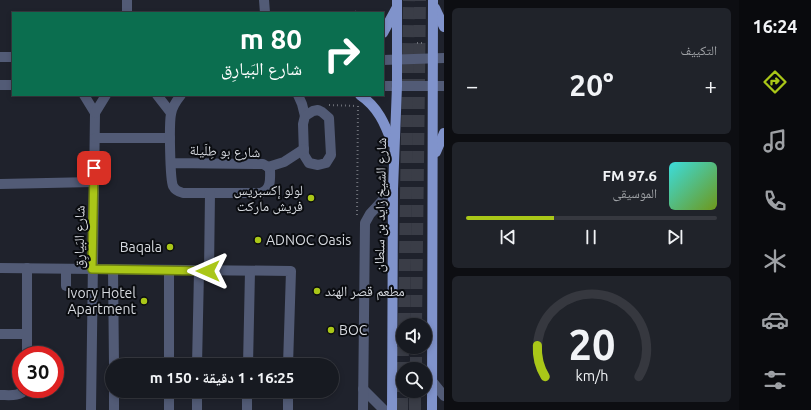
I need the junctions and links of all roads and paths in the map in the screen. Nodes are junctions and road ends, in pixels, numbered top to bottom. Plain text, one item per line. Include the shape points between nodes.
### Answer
1 (127, 0) edge
2 (264, 0) edge
3 (397, 2) edge
4 (433, 2) edge
5 (127, 12) edge
6 (265, 12) edge
7 (444, 27) edge
8 (384, 31) edge
9 (417, 43) dead end
10 (426, 43) dead end
11 (0, 57) edge
12 (12, 57) edge
13 (444, 58) edge
14 (433, 59) junction
15 (384, 60) edge
16 (397, 60) junction
17 (0, 85) edge
18 (12, 85) edge
19 (384, 86) edge
20 (397, 86) junction
21 (444, 86) edge
22 (434, 87) junction
23 (85, 96) edge
24 (105, 96) edge
25 (158, 96) edge
26 (180, 96) edge
27 (298, 96) edge
28 (361, 96) edge
29 (358, 106) dead end
30 (171, 113) junction
31 (95, 114) junction
32 (304, 116) junction
33 (444, 133) edge
34 (95, 138) junction
35 (170, 138) junction
36 (394, 147) junction
37 (304, 149) junction
38 (358, 154) dead end
39 (434, 158) junction
40 (171, 163) junction
41 (268, 167) junction
42 (94, 182) junction
43 (0, 184) edge
44 (393, 189) junction
45 (210, 193) junction
46 (0, 268) edge
47 (27, 268) junction
48 (66, 269) junction
49 (92, 269) junction
50 (113, 270) junction
51 (170, 270) junction
52 (204, 271) junction
53 (250, 271) junction
54 (66, 286) dead end
55 (0, 334) edge
56 (27, 334) junction
57 (27, 346) edge
58 (114, 358) edge
59 (170, 358) edge
60 (198, 358) edge
61 (248, 358) edge
62 (288, 358) edge
63 (432, 381) joint
64 (363, 389) junction
65 (0, 395) edge
66 (12, 395) edge
67 (444, 396) edge
68 (114, 398) edge
69 (170, 398) edge
70 (197, 398) edge
71 (247, 398) edge
72 (288, 398) edge
73 (432, 398) edge
74 (91, 410) edge
75 (114, 410) edge
76 (170, 410) edge
77 (197, 410) edge
78 (247, 410) edge
79 (288, 410) edge
80 (363, 410) edge
81 (384, 410) edge
82 (392, 410) edge
83 (432, 410) edge

1 - 5 street
2 - 6 street
3 - 8 main road
3 - 16 main road, شارع الشيخ زايد بن سلطان
4 - 7 main road
4 - 14 main road
9 - 10 path
11 - 12 street
13 - 14 street
14 - 16 street
14 - 22 main road
15 - 16 street
16 - 20 main road, شارع الشيخ زايد بن سلطان
17 - 18 street
19 - 20 street
20 - 22 street
20 - 36 main road, شارع الشيخ زايد بن سلطان
21 - 22 street
22 - 39 main road
23 - 31 street
24 - 31 street
25 - 30 street
26 - 30 street, شارع بو طِلَيلة
27 - 32 street
28 - 36 main road via 380,114
29 - 38 path
30 - 35 street, شارع بو طِلَيلة
31 - 34 street, شارع البَيارِق
32 - 37 street
32 - 37 street via 318,110 329,118 331,155 322,165 313,165 304,156
33 - 39 main road
34 - 35 street
34 - 42 street, شارع البَيارِق
35 - 40 street, شارع بو طِلَيلة
36 - 44 main road, شارع الشيخ زايد بن سلطان
37 - 41 street via 288,160
39 - 63 main road
40 - 41 street, شارع بو طِلَيلة via 260,164
40 - 45 street, شارع بو طِلَيلة via 172,184 177,190 183,193
41 - 45 street, شارع بو طِلَيلة via 270,184 264,192
42 - 43 street
42 - 49 street, شارع البَيارِق
44 - 64 street via 370,214 366,223
44 - 82 main road, شارع الشيخ زايد بن سلطان
45 - 52 street
46 - 47 street
47 - 48 street
47 - 56 street
48 - 49 street
48 - 54 street
49 - 50 street
49 - 74 street, شارع البَيارِق
50 - 51 street
50 - 58 street
51 - 52 street
51 - 59 street
52 - 53 street
52 - 60 street
53 - 61 street
53 - 62 street via 290,271
55 - 56 street
56 - 57 street
63 - 67 street
64 - 80 street
64 - 81 street
65 - 66 street
68 - 75 street
69 - 76 street
70 - 77 street
71 - 78 street
72 - 79 street
73 - 83 main road

